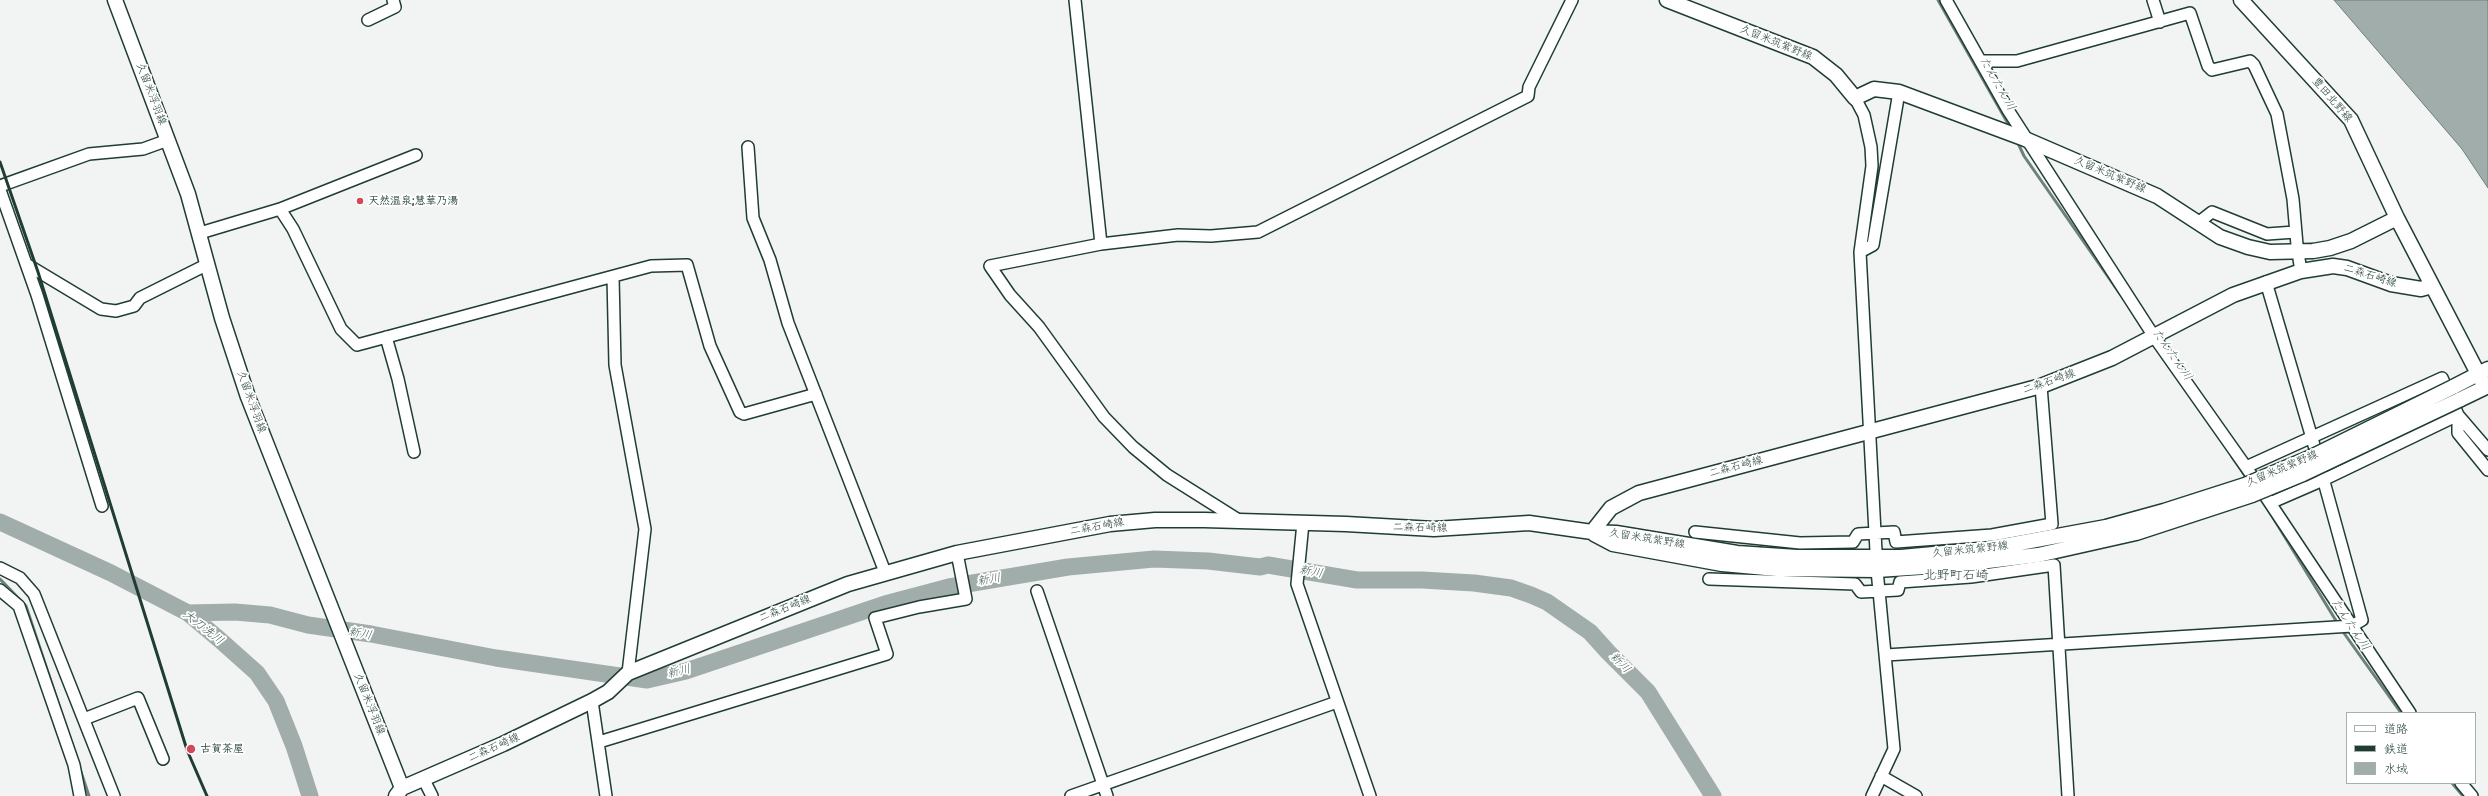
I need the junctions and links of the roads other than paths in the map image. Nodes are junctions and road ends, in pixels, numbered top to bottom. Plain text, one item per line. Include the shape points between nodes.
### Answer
1 (115, 0) edge
2 (392, 0) edge
3 (1075, 0) edge
4 (1572, 0) edge
5 (1667, 0) edge
6 (1946, 0) edge
7 (2153, 0) edge
8 (2241, 0) edge
9 (368, 20) dead end
10 (2160, 22) junction
11 (1982, 62) junction
12 (1899, 92) junction
13 (1855, 98) junction
14 (168, 140) junction
15 (2026, 140) junction
16 (748, 147) dead end
17 (416, 154) dead end
18 (0, 186) edge
19 (0, 190) edge
20 (280, 209) junction
21 (2397, 218) junction
22 (2199, 222) junction
23 (2296, 232) junction
24 (200, 233) junction
25 (1101, 244) junction
26 (2297, 245) dead end
27 (1860, 252) junction
28 (26, 264) junction
29 (208, 264) junction
30 (613, 277) junction
31 (2266, 282) junction
32 (2432, 286) junction
33 (386, 337) junction
34 (2155, 338) junction
35 (2483, 372) edge
36 (2042, 386) junction
37 (2487, 388) edge
38 (816, 394) junction
39 (2458, 415) junction
40 (1870, 432) junction
41 (2312, 438) junction
42 (2488, 450) edge
43 (414, 452) dead end
44 (2246, 467) junction
45 (2488, 470) edge
46 (2323, 480) junction
47 (2248, 490) junction
48 (2270, 503) junction
49 (102, 506) dead end
50 (1241, 522) junction
51 (1303, 524) junction
52 (1592, 532) junction
53 (1695, 532) dead end
54 (1876, 533) junction
55 (957, 553) junction
56 (1877, 564) junction
57 (0, 568) edge
58 (885, 572) junction
59 (1709, 579) dead end
60 (0, 590) edge
61 (1037, 591) dead end
62 (1880, 591) junction
63 (2352, 626) junction
64 (2058, 644) junction
65 (1886, 655) junction
66 (628, 673) junction
67 (592, 701) junction
68 (1337, 702) junction
69 (2409, 712) edge
70 (84, 719) junction
71 (599, 742) junction
72 (163, 759) dead end
73 (1881, 776) junction
74 (423, 778) junction
75 (2462, 784) edge
76 (1104, 785) junction
77 (399, 792) edge
78 (80, 796) edge
79 (114, 796) edge
80 (432, 796) edge
81 (606, 796) edge
82 (1071, 796) edge
83 (1108, 796) edge
84 (1370, 796) edge
85 (1872, 796) edge
86 (1916, 796) edge
87 (2068, 796) edge
88 (2472, 796) edge

1 - 14 main road, 久留米浮羽線
2 - 9 street via 395,7
3 - 25 street
4 - 25 street via 1529,87 1528,96 1258,232 1211,236 1178,235
5 - 13 main road, 久留米筑紫野線 via 1812,57 1836,75
6 - 11 street
7 - 10 street
8 - 21 main road, 豊田北野線 via 2351,120
10 - 11 street via 2017,61
10 - 23 street via 2190,13 2208,66 2212,70 2250,61 2254,64 2277,114 2293,199
11 - 15 street
12 - 13 main road, 久留米筑紫野線 via 1874,89
12 - 15 main road, 久留米筑紫野線
12 - 27 street via 1873,245
13 - 27 street via 1864,115 1872,166
14 - 18 street via 143,148 89,154
14 - 24 main road, 久留米浮羽線
15 - 22 main road, 久留米筑紫野線 via 2157,196
15 - 34 street
16 - 38 street via 753,218 770,260 788,323
17 - 20 street
19 - 28 street
20 - 24 street
20 - 33 street via 293,229 341,329 357,345
21 - 22 main road, 久留米筑紫野線 via 2351,241 2330,248 2294,252 2270,252 2248,247 2220,237
21 - 32 main road, 久留米筑紫野線
22 - 23 street via 2212,212 2267,234
23 - 26 street
24 - 29 main road, 久留米浮羽線
25 - 50 street via 990,266 1010,295 1039,327 1104,417 1133,447 1167,475
27 - 40 street
28 - 29 street via 101,309 116,311 134,306 140,298
28 - 49 street
29 - 77 main road, 久留米浮羽線 via 222,318 248,397
30 - 33 street
30 - 38 street via 651,266 688,265 710,346 740,412 744,414
30 - 66 street via 615,365 645,529
31 - 32 main road, 二森石崎線 via 2300,265 2347,268 2391,284 2421,289
31 - 34 main road, 二森石崎線 via 2206,308
31 - 41 street
32 - 35 main road, 久留米筑紫野線
33 - 43 street
34 - 36 main road, 二森石崎線
34 - 44 street
35 - 37 main road, 久留米筑紫野線
35 - 47 main road, 久留米筑紫野線, bridge
36 - 40 main road, 二森石崎線
36 - 54 street via 2052,524 1992,535 1923,541 1896,542 1894,532
37 - 47 main road, 久留米筑紫野線, bridge via 2303,474
38 - 58 street
39 - 41 street via 2442,378
39 - 42 street
39 - 45 street via 2458,432
39 - 46 street
40 - 52 main road, 二森石崎線 via 1639,493 1611,508
40 - 54 street
41 - 44 street
41 - 46 street
44 - 48 street
46 - 48 street
46 - 63 street via 2362,620
47 - 56 main road, 久留米筑紫野線 via 2120,523 2035,541
48 - 63 street
50 - 51 main road, 二森石崎線
50 - 55 main road, 二森石崎線 via 1133,522
51 - 52 main road, 二森石崎線 via 1434,529 1529,523
51 - 68 street via 1297,584
52 - 56 main road, 久留米筑紫野線 via 1616,533 1737,553
53 - 54 street via 1800,543 1853,542 1858,534
54 - 56 street
55 - 58 main road, 二森石崎線
55 - 71 street via 966,599 875,618 887,654
56 - 62 street
57 - 70 street via 20,578 34,594
58 - 66 main road, 二森石崎線 via 826,592
59 - 62 street via 1855,584 1861,592
60 - 78 street via 19,606 74,765
61 - 76 street
62 - 64 street via 1898,590 1900,582 1971,577 2054,565
62 - 65 street
63 - 64 street
63 - 69 street
64 - 65 street
64 - 87 street
65 - 73 street via 1894,749
66 - 67 main road, 二森石崎線 via 608,692
67 - 71 street
67 - 74 main road, 二森石崎線 via 503,744
68 - 76 street
68 - 84 street
70 - 72 street via 138,698
70 - 79 street
71 - 81 street
73 - 85 street
73 - 86 street
74 - 77 main road, 二森石崎線
74 - 80 street
75 - 88 street
76 - 82 street
76 - 83 street

